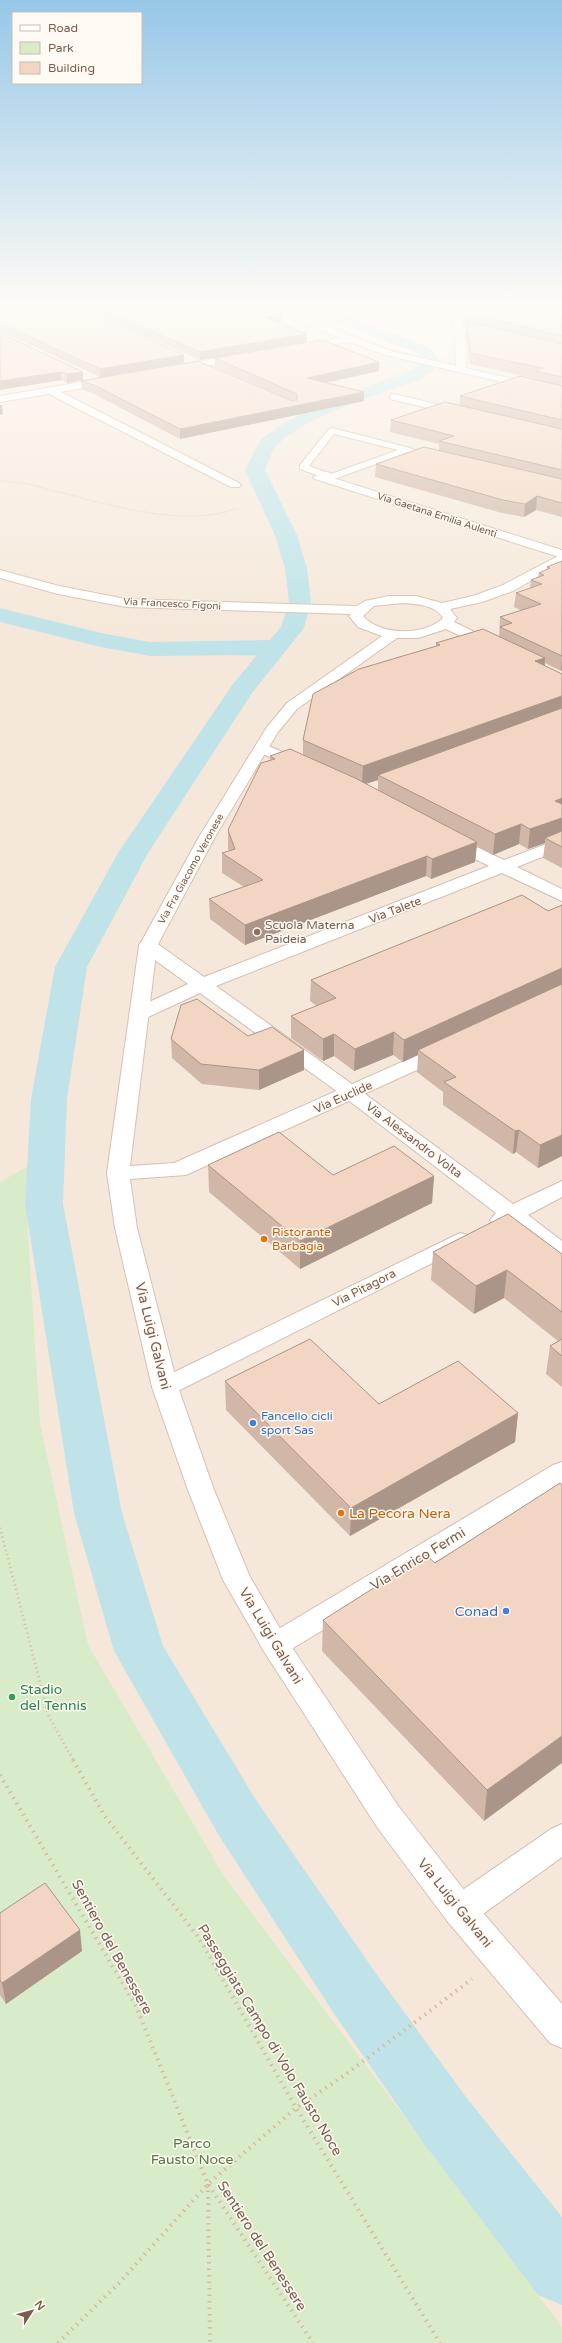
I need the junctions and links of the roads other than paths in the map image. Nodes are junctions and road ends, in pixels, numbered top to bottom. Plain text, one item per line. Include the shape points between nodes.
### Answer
1 (101, 416) edge
2 (326, 475) junction
3 (235, 485) road end
4 (562, 558) edge
5 (0, 574) edge
6 (440, 607) junction
7 (358, 610) junction
8 (447, 624) junction
9 (394, 634) junction
10 (506, 653) edge
11 (262, 748) junction
12 (318, 774) edge
13 (438, 833) edge
14 (562, 843) edge
15 (503, 868) junction
16 (562, 896) edge
17 (148, 946) junction
18 (203, 984) junction
19 (139, 1014) junction
20 (460, 1044) edge
21 (352, 1094) junction
22 (118, 1173) junction
23 (562, 1188) edge
24 (512, 1214) junction
25 (562, 1252) edge
26 (165, 1387) junction
27 (562, 1472) edge
28 (275, 1645) junction
29 (562, 1839) edge
30 (460, 1911) junction
31 (562, 2031) edge

1 - 3 street
2 - 2 lane via 303,467 332,431 416,452 331,477
2 - 4 street, Via Gaetana Emilia Aulenti via 319,477
4 - 6 street via 508,588
5 - 7 street, Via Francesco Figoni via 58,590 126,603
6 - 7 street via 416,600 395,599 375,602
6 - 8 street via 450,618
7 - 9 street via 358,621 366,627
8 - 9 street via 426,633
8 - 10 street
9 - 11 street, Via Fra Giacomo Veronese via 292,706 272,730
11 - 12 street
11 - 17 street, Via Fra Giacomo Veronese via 207,837
13 - 15 street
14 - 15 street, Via Talete
15 - 16 street
15 - 18 street, Via Talete
17 - 18 street, Via Alessandro Volta
17 - 19 street, Via Fra Giacomo Veronese
18 - 19 street, Via Talete
18 - 21 street, Via Alessandro Volta
19 - 22 street, Via Fra Giacomo Veronese
20 - 21 street, Via Euclide
21 - 22 street, Via Euclide via 178,1170
21 - 24 street, Via Alessandro Volta
22 - 26 street, Via Luigi Galvani via 126,1228
23 - 24 street, Via Pitagora
24 - 25 street, Via Alessandro Volta
24 - 26 street, Via Pitagora
26 - 28 street, Via Luigi Galvani via 201,1490 237,1580
27 - 28 street, Via Enrico Fermi
28 - 30 street, Via Luigi Galvani via 388,1817
29 - 30 street
30 - 31 street, Via Luigi Galvani

